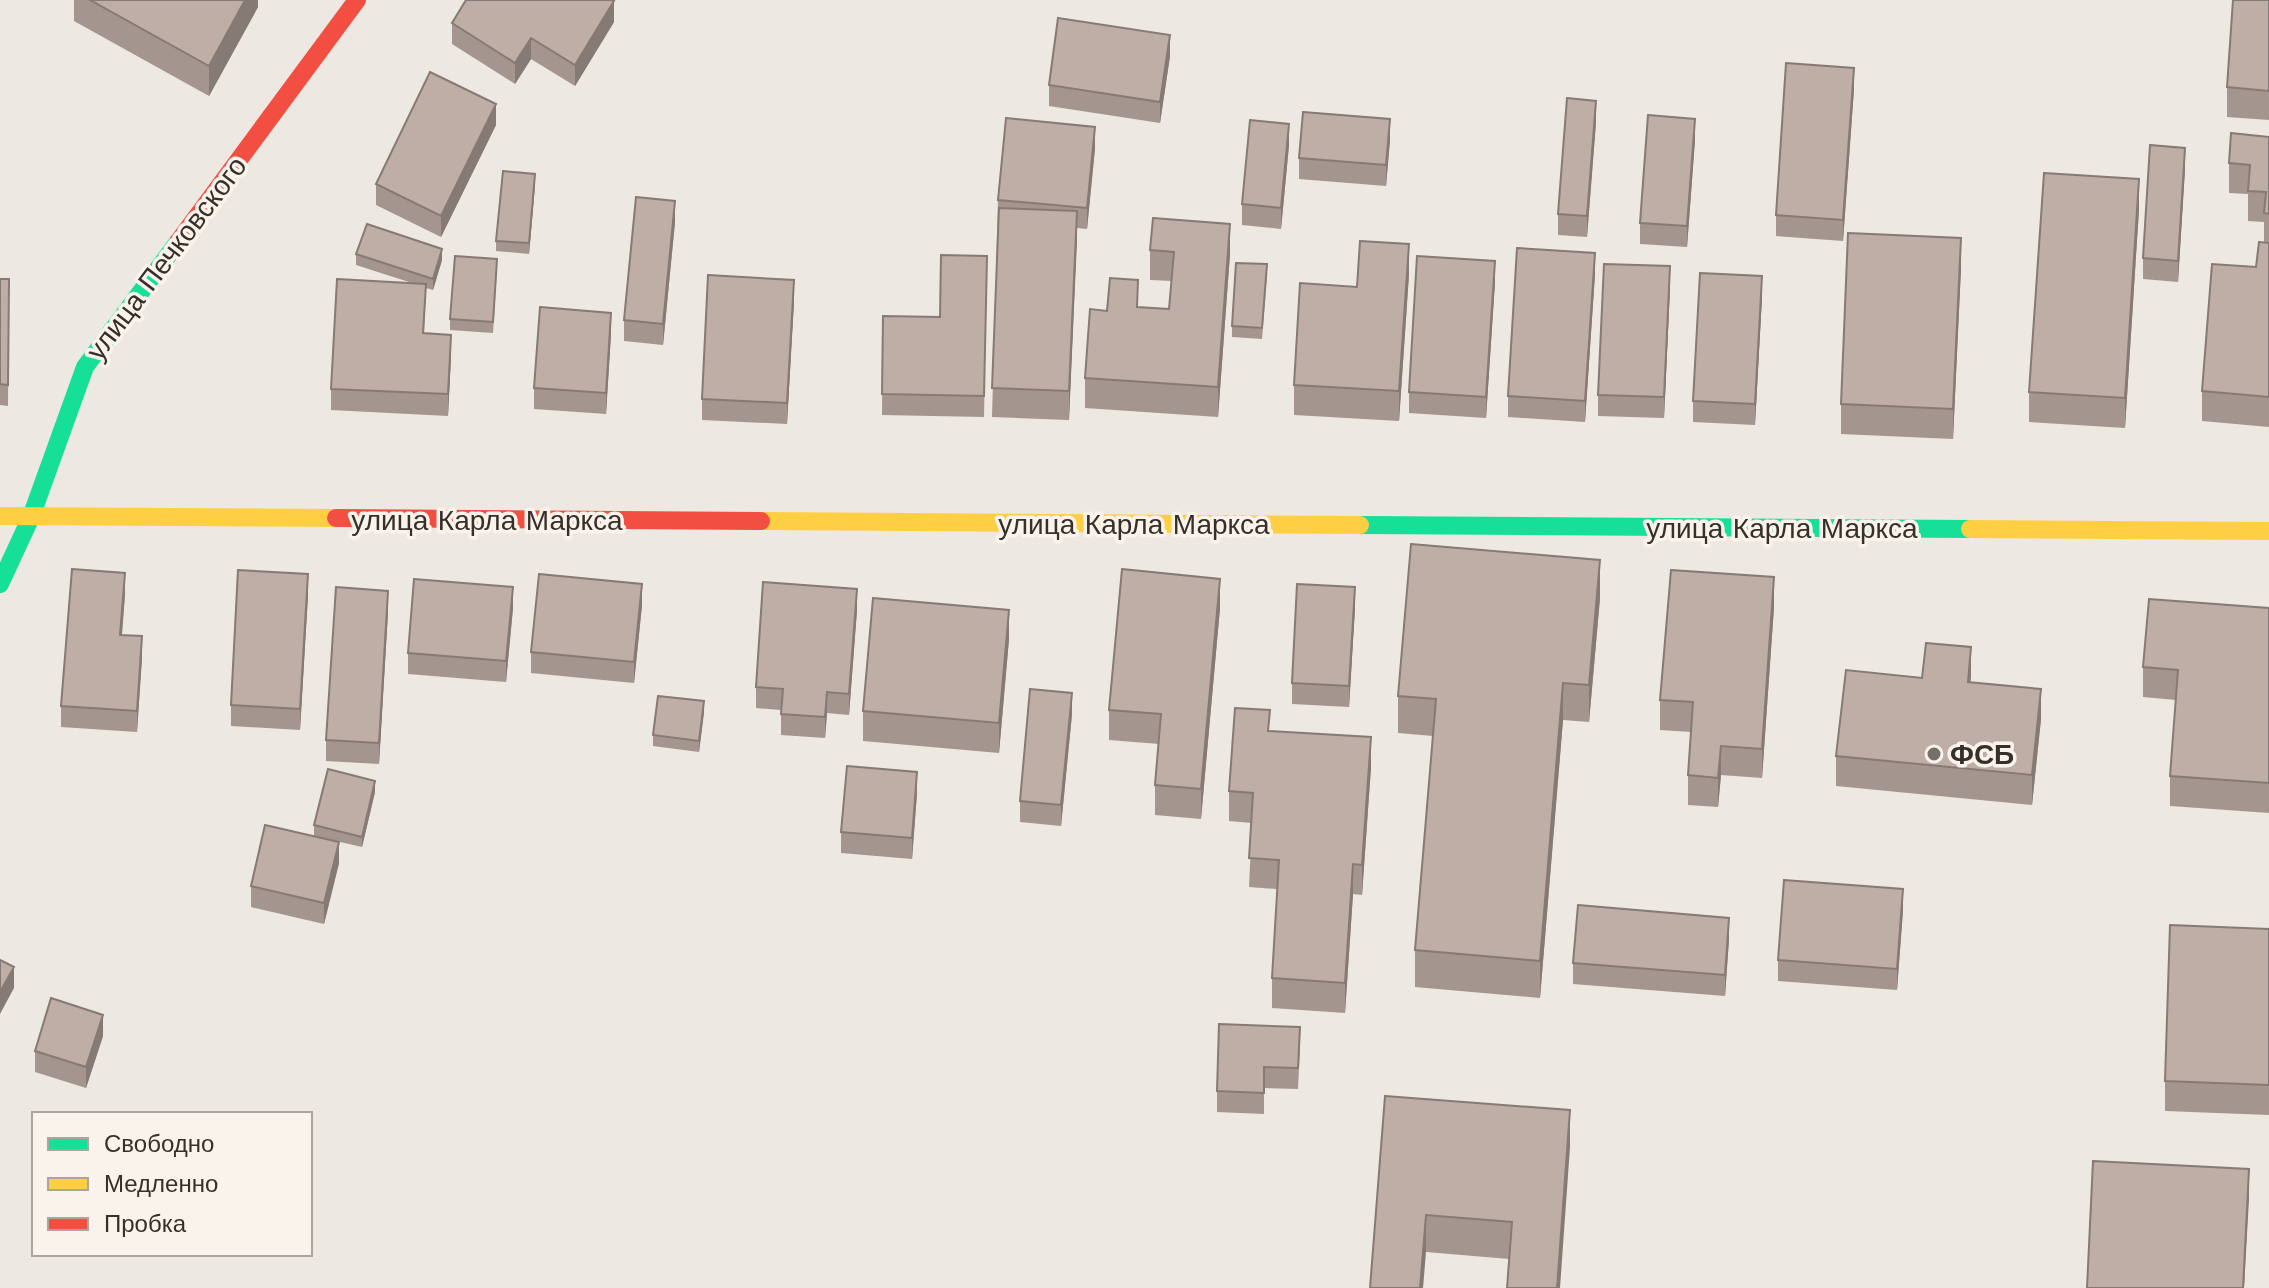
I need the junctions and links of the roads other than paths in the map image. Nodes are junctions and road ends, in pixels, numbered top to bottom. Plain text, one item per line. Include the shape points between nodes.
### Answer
1 (357, 0) edge
2 (0, 516) edge
3 (31, 517) junction
4 (2269, 531) edge
5 (0, 584) edge

1 - 3 street, улица Печковского via 85,367
2 - 3 street, улица Карла Маркса
3 - 4 street, улица Карла Маркса
3 - 5 street, улица Печковского

